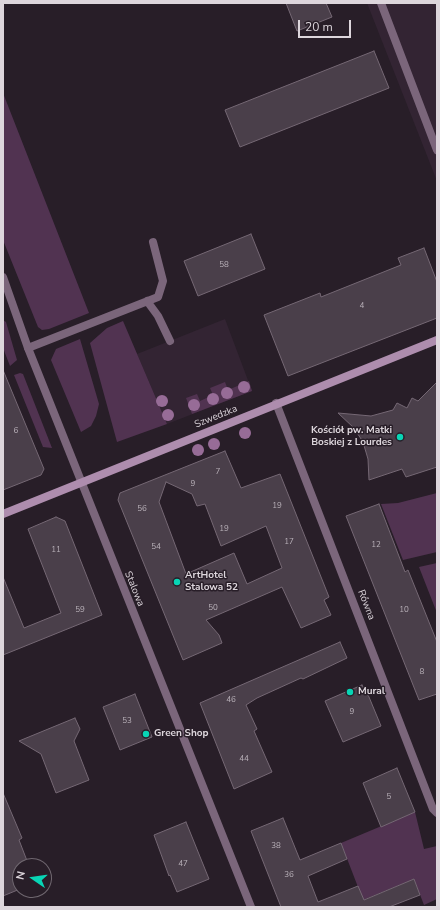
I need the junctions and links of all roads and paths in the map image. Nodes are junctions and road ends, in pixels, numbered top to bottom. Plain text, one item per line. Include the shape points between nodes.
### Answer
1 (381, 3) edge
2 (437, 150) edge
3 (153, 242) dead end
4 (3, 277) edge
5 (147, 302) junction
6 (437, 340) edge
7 (170, 341) dead end
8 (28, 348) junction
9 (276, 403) junction
10 (82, 482) junction
11 (3, 514) edge
12 (437, 813) edge
13 (251, 907) edge

1 - 2 street
3 - 5 street via 163,281 158,297
4 - 8 street, Stalowa
5 - 7 street via 158,316
5 - 8 street
6 - 9 street, Szwedzka
8 - 10 street, Stalowa
9 - 10 street, Szwedzka
9 - 12 street, Równa via 433,809
10 - 11 street, Szwedzka
10 - 13 street, Stalowa

